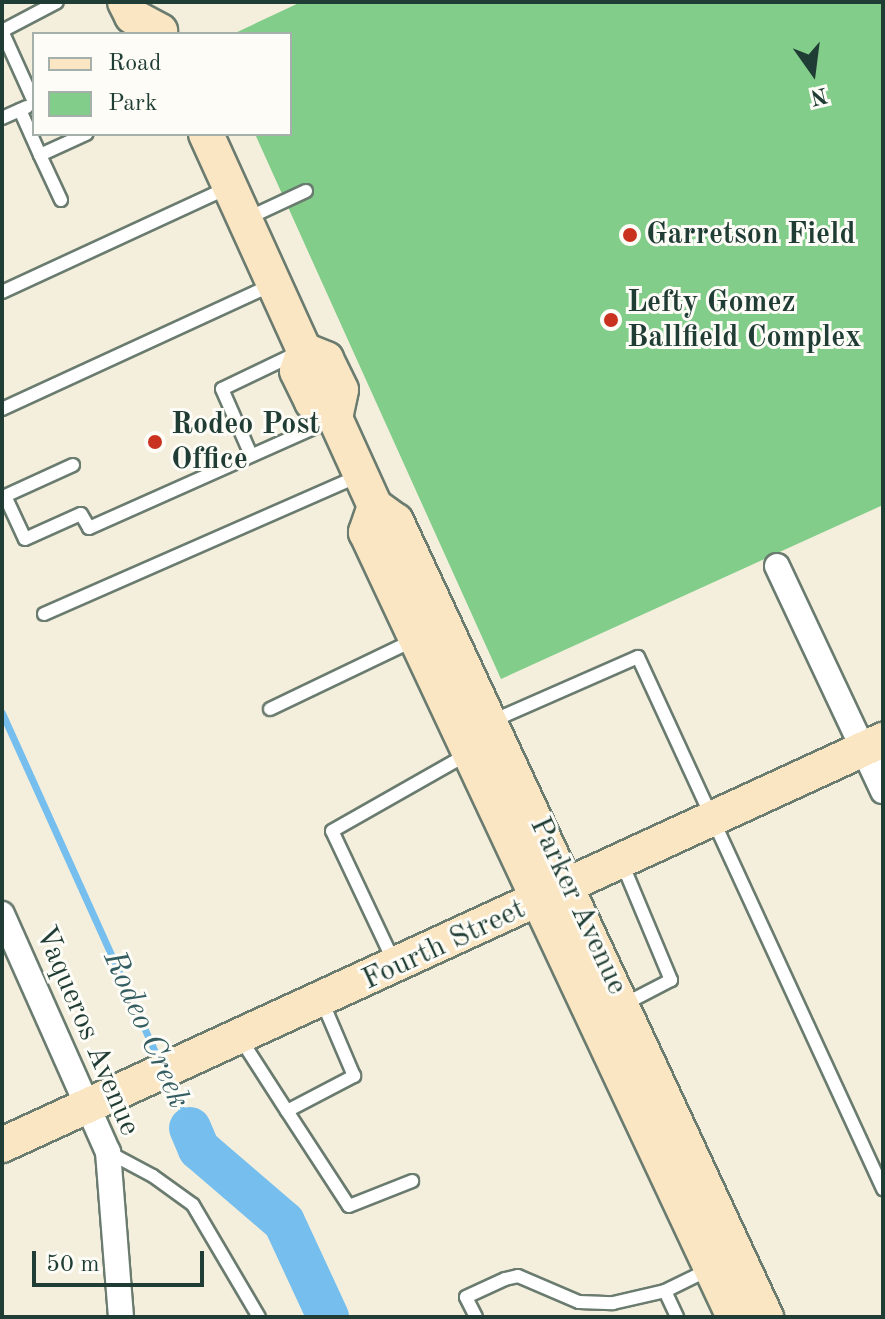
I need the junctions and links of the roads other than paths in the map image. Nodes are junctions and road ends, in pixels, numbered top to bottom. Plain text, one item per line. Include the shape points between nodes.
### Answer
1 (57, 2) edge
2 (125, 2) edge
3 (160, 22) edge
4 (2, 31) edge
5 (32, 98) edge
6 (32, 104) edge
7 (20, 110) junction
8 (2, 118) edge
9 (82, 136) edge
10 (207, 136) edge
11 (40, 155) junction
12 (230, 187) junction
13 (306, 191) dead end
14 (61, 200) dead end
15 (245, 219) junction
16 (274, 283) junction
17 (2, 292) edge
18 (304, 350) junction
19 (2, 409) edge
20 (335, 418) junction
21 (251, 455) junction
22 (73, 465) dead end
23 (361, 475) junction
24 (375, 506) junction
25 (777, 566) dead end
26 (44, 614) dead end
27 (414, 640) junction
28 (270, 709) dead end
29 (492, 721) junction
30 (873, 745) edge
31 (473, 751) junction
32 (883, 791) edge
33 (714, 820) junction
34 (622, 862) junction
35 (556, 893) junction
36 (2, 914) edge
37 (397, 967) junction
38 (322, 1001) junction
39 (623, 1005) junction
40 (240, 1038) junction
41 (90, 1106) junction
42 (287, 1111) junction
43 (2, 1145) edge
44 (108, 1152) junction
45 (412, 1181) dead end
46 (883, 1189) edge
47 (712, 1268) junction
48 (665, 1291) junction
49 (121, 1317) edge
50 (259, 1317) edge
51 (476, 1317) edge
52 (677, 1317) edge
53 (734, 1317) edge
54 (766, 1317) edge

1 - 4 lane
2 - 3 main road via 132,16
4 - 5 lane
6 - 7 lane
7 - 8 lane
7 - 11 lane
9 - 11 lane
10 - 12 main road, Parker Avenue
11 - 14 lane
12 - 15 main road, Parker Avenue
12 - 17 lane
13 - 15 lane
15 - 16 main road, Parker Avenue
16 - 18 main road, Parker Avenue
16 - 19 lane
18 - 20 main road, Parker Avenue via 326,359 341,390
18 - 21 lane via 222,389
20 - 21 lane
20 - 23 main road, Parker Avenue
21 - 22 lane via 89,528 81,514 25,539 5,496
23 - 24 main road, Parker Avenue
23 - 26 lane
24 - 27 main road, Parker Avenue via 366,532
24 - 29 main road, Parker Avenue via 396,521
25 - 30 street
27 - 28 lane
27 - 31 main road, Parker Avenue
29 - 33 lane via 638,657
29 - 35 main road, Parker Avenue
30 - 32 street
30 - 33 main road, Fourth Street
31 - 35 main road, Parker Avenue
31 - 37 lane via 332,831
33 - 34 main road, Fourth Street
33 - 46 lane
34 - 35 main road, Fourth Street
34 - 39 lane via 671,980
35 - 37 main road, Fourth Street
35 - 39 main road, Parker Avenue
35 - 47 main road, Parker Avenue
36 - 41 street, Vaqueros Avenue
37 - 38 main road, Fourth Street
38 - 40 main road, Fourth Street
38 - 42 lane via 354,1076
39 - 54 main road, Parker Avenue
40 - 41 main road, Fourth Street
40 - 42 lane
41 - 43 main road, Fourth Street
41 - 44 street, Vaqueros Avenue
42 - 45 lane via 349,1206
44 - 49 street, Vaqueros Avenue
44 - 50 lane via 193,1205
47 - 48 lane
47 - 53 main road, Parker Avenue
48 - 51 lane via 613,1303 579,1302 518,1276 466,1297
48 - 52 lane

